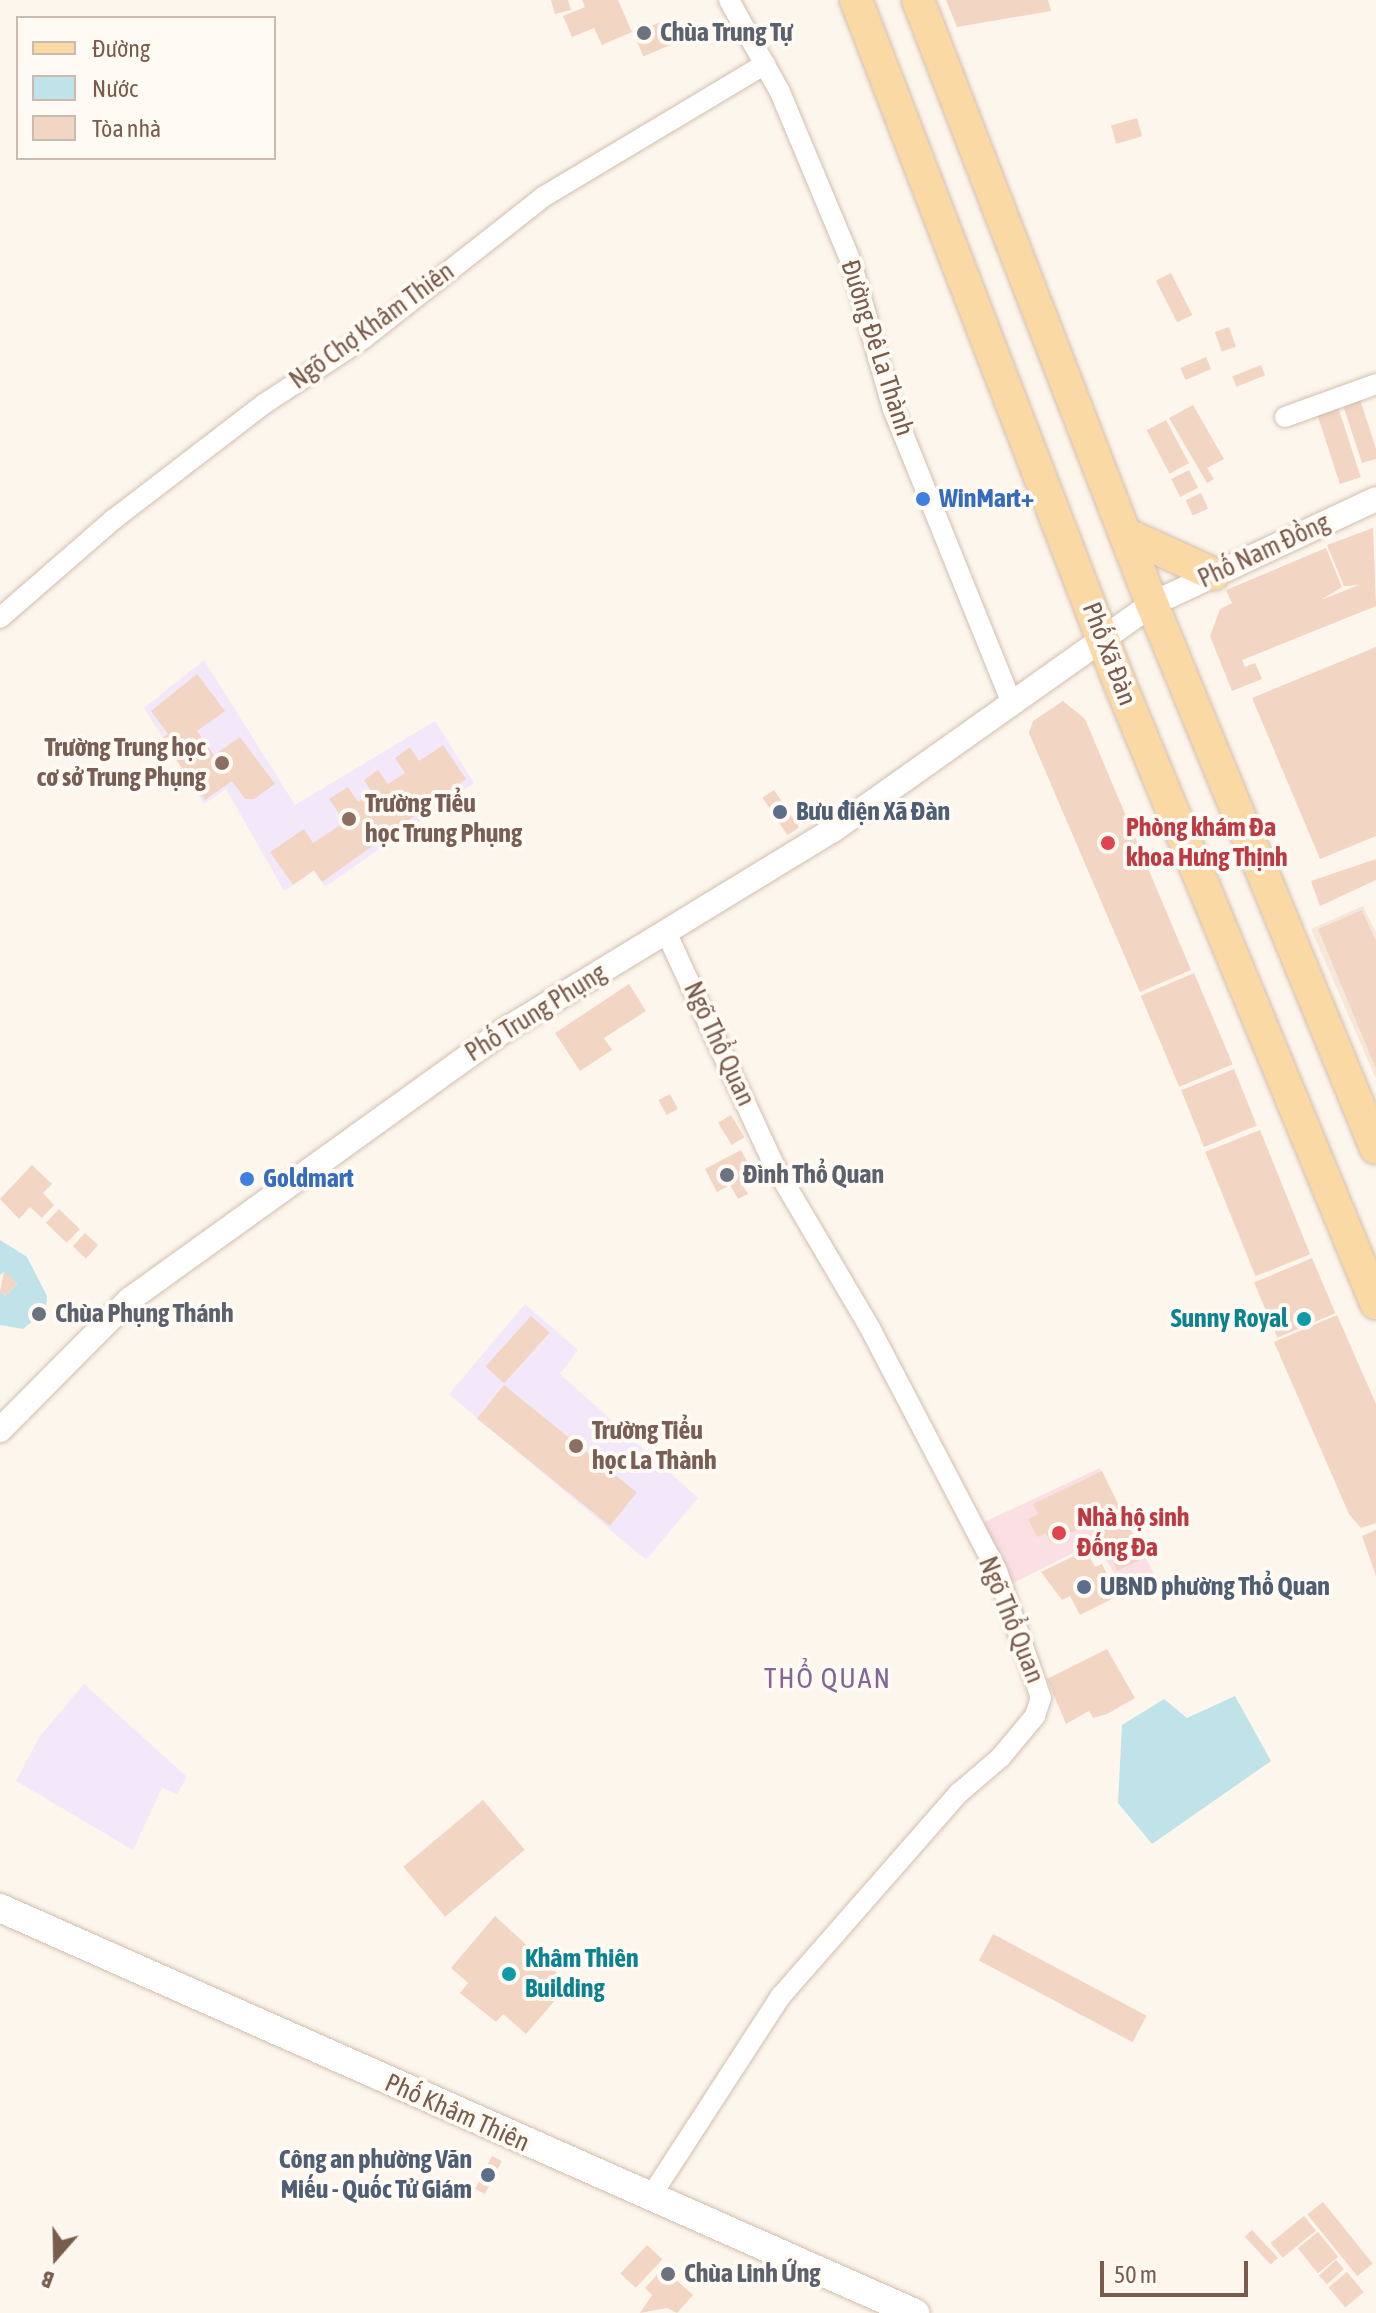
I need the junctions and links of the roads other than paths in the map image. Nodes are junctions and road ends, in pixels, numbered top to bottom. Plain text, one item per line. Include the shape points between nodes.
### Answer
1 (729, 0) edge
2 (856, 0) edge
3 (918, 0) edge
4 (765, 64) junction
5 (1376, 384) edge
6 (1285, 417) dead end
7 (1376, 499) edge
8 (1128, 535) junction
9 (1213, 574) junction
10 (1152, 604) junction
11 (0, 618) edge
12 (1103, 638) junction
13 (1012, 703) junction
14 (666, 932) junction
15 (1376, 1148) edge
16 (1376, 1303) edge
17 (0, 1430) edge
18 (0, 1908) edge
19 (649, 2199) junction
20 (915, 2313) edge

1 - 4 street, Đường Đê La Thành
2 - 12 main road, Phố Xã Đàn
3 - 8 main road
4 - 11 street, Ngõ Chợ Khâm Thiên via 543,197 364,338 264,404 114,519
4 - 13 street, Đường Đê La Thành via 851,262 893,409
5 - 6 street
7 - 9 street, Phố Nam Đồng
8 - 9 main road
8 - 10 main road
9 - 10 street, Phố Nam Đồng
10 - 12 street, Phố Nam Đồng
10 - 15 main road
12 - 13 street, Phố Trung Phụng
12 - 16 main road, Phố Xã Đàn
13 - 14 street, Phố Trung Phụng via 833,830
14 - 17 street, Phố Trung Phụng via 505,1030 129,1300
14 - 19 street, Ngõ Thổ Quan via 775,1167 864,1318 997,1571 1041,1698 1035,1716 1000,1758 959,1793 781,1996
18 - 19 main road, Phố Khâm Thiên
19 - 20 main road, Phố Khâm Thiên

